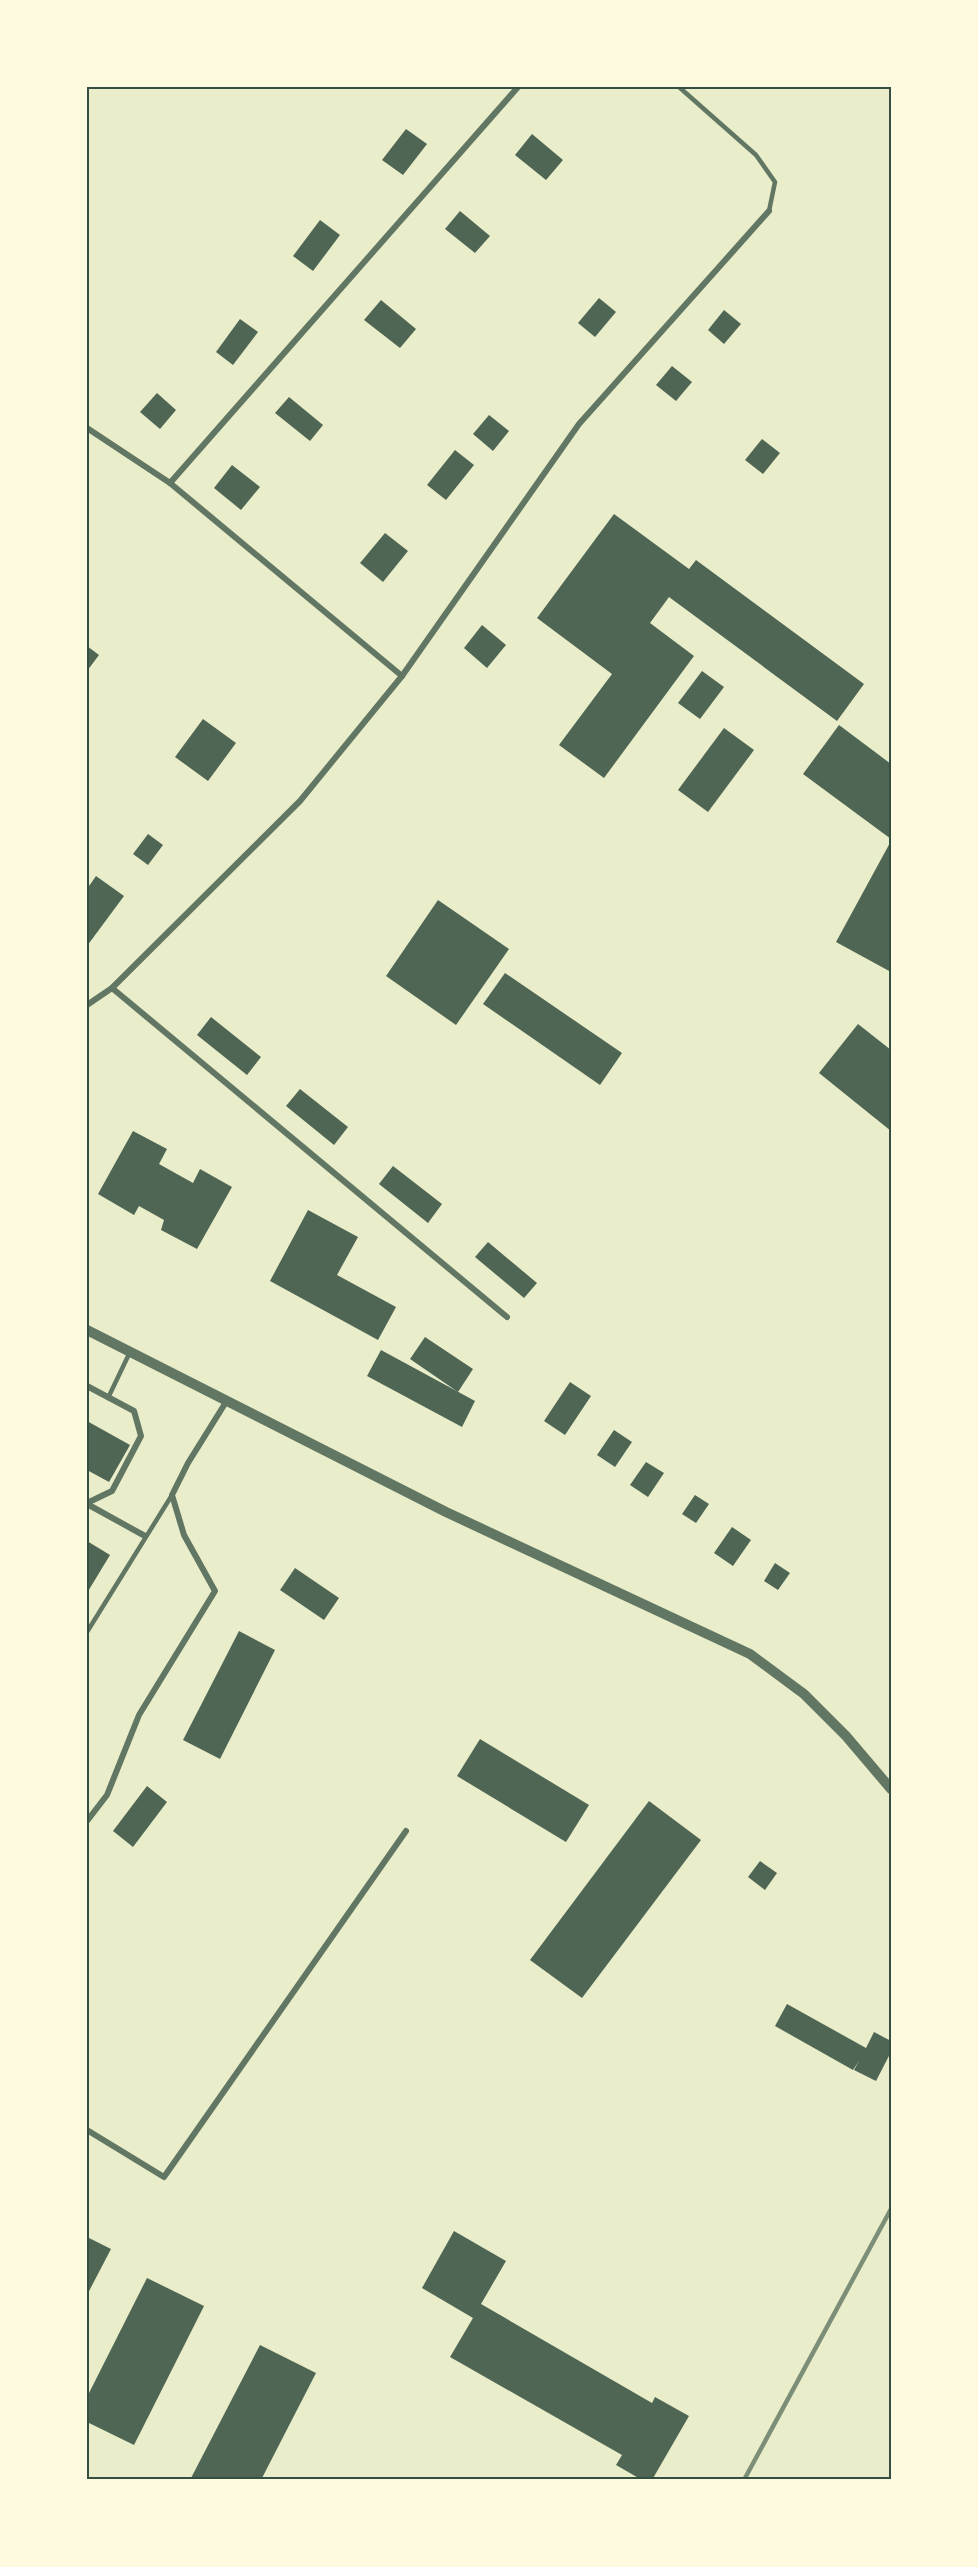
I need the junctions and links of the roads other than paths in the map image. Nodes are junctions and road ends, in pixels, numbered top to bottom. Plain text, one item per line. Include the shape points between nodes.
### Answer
1 (518, 87) edge
2 (679, 87) edge
3 (769, 211) joint
4 (87, 428) edge
5 (171, 483) junction
6 (402, 676) junction
7 (112, 988) junction
8 (87, 1005) edge
9 (507, 1317) dead end
10 (87, 1330) edge
11 (130, 1352) junction
12 (87, 1386) edge
13 (108, 1398) junction
14 (226, 1402) junction
15 (172, 1495) junction
16 (87, 1504) edge
17 (145, 1536) junction
18 (87, 1632) edge
19 (891, 1789) edge
20 (87, 1821) edge
21 (406, 1831) dead end
22 (87, 2130) edge

1 - 5 street
2 - 3 lane via 756,155 775,182
3 - 6 street via 579,424
4 - 5 street
5 - 6 street
6 - 7 street via 300,801
7 - 8 street
7 - 9 street
10 - 11 street
11 - 13 lane
11 - 14 street
12 - 13 street
13 - 16 street via 134,1411 141,1436 112,1491
14 - 15 street
14 - 19 street via 446,1512 750,1654 804,1694
15 - 17 lane
15 - 20 street via 184,1535 215,1592 139,1715 107,1795
16 - 17 street
17 - 18 lane
21 - 22 street via 164,2177

